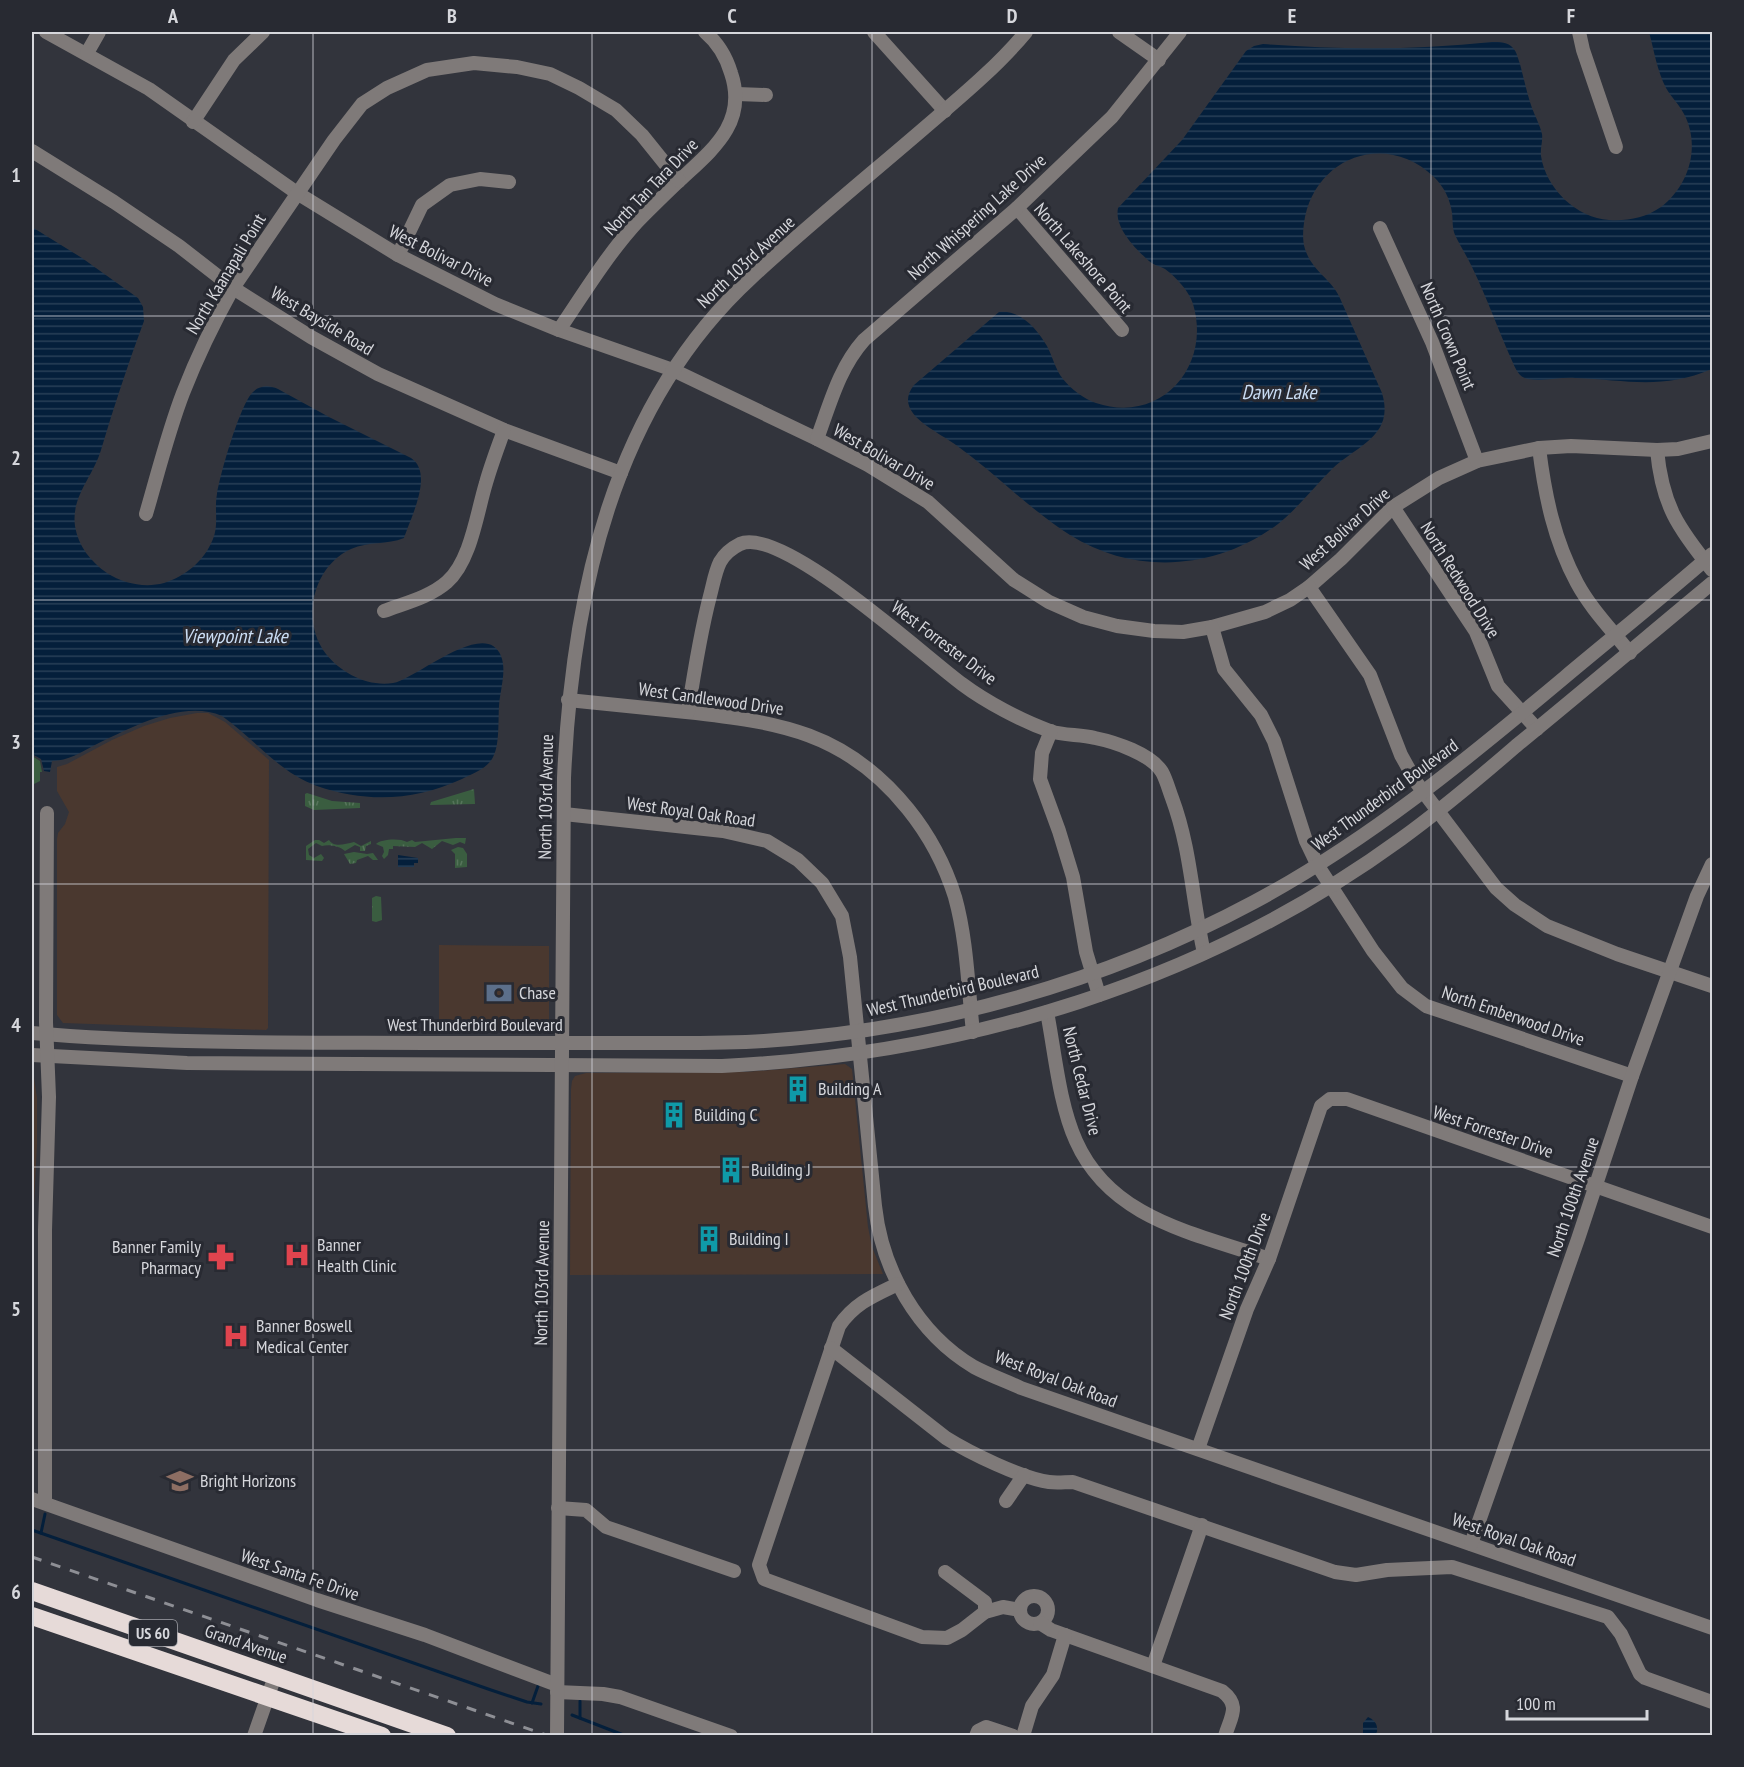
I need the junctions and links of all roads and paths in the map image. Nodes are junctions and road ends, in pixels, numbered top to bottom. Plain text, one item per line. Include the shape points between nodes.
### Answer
1 (46, 32) edge
2 (99, 32) edge
3 (262, 32) edge
4 (705, 32) edge
5 (874, 32) edge
6 (1026, 32) edge
7 (1119, 32) edge
8 (1180, 32) edge
9 (1579, 32) edge
10 (87, 53) junction
11 (1159, 60) junction
12 (737, 94) junction
13 (766, 94) dead end
14 (945, 111) junction
15 (193, 122) junction
16 (1616, 147) dead end
17 (32, 151) edge
18 (679, 181) junction
19 (509, 182) dead end
20 (297, 193) junction
21 (1017, 208) junction
22 (1380, 228) dead end
23 (398, 255) junction
24 (234, 288) junction
25 (559, 330) junction
26 (1122, 330) dead end
27 (673, 370) junction
28 (504, 430) junction
29 (817, 439) junction
30 (1713, 441) edge
31 (1539, 448) junction
32 (1657, 450) junction
33 (1477, 461) junction
34 (621, 473) junction
35 (1393, 507) junction
36 (146, 514) dead end
37 (1710, 562) edge
38 (1713, 583) edge
39 (1309, 587) junction
40 (384, 611) dead end
41 (1212, 627) junction
42 (1615, 635) junction
43 (1630, 653) junction
44 (568, 700) junction
45 (688, 712) junction
46 (1523, 713) junction
47 (1537, 729) junction
48 (1051, 731) junction
49 (1424, 793) junction
50 (1437, 811) junction
51 (47, 813) dead end
52 (564, 814) junction
53 (1713, 864) edge
54 (1318, 866) junction
55 (1329, 886) junction
56 (1199, 929) junction
57 (1204, 953) junction
58 (1670, 972) junction
59 (1092, 973) junction
60 (1713, 986) edge
61 (1099, 995) junction
62 (971, 1009) junction
63 (1047, 1012) junction
64 (858, 1031) junction
65 (973, 1032) junction
66 (32, 1033) edge
67 (47, 1035) junction
68 (761, 1041) junction
69 (427, 1042) junction
70 (562, 1043) junction
71 (860, 1054) junction
72 (32, 1055) edge
73 (48, 1056) junction
74 (762, 1064) junction
75 (427, 1065) junction
76 (563, 1065) junction
77 (1632, 1076) junction
78 (1330, 1099) joint
79 (1596, 1187) junction
80 (1713, 1227) edge
81 (38, 1229) edge
82 (1269, 1259) junction
83 (898, 1284) junction
84 (831, 1348) junction
85 (1198, 1449) junction
86 (1024, 1475) junction
87 (38, 1501) edge
88 (1006, 1501) dead end
89 (558, 1508) junction
90 (1202, 1525) junction
91 (1471, 1544) junction
92 (734, 1571) dead end
93 (945, 1572) dead end
94 (32, 1590) edge
95 (1020, 1610) junction
96 (985, 1612) junction
97 (32, 1616) edge
98 (1040, 1623) junction
99 (1713, 1628) edge
100 (1065, 1635) junction
101 (1153, 1666) junction
102 (274, 1676) junction
103 (557, 1689) junction
104 (267, 1698) junction
105 (1713, 1702) edge
106 (254, 1736) edge
107 (381, 1736) edge
108 (447, 1736) edge
109 (557, 1736) edge
110 (731, 1736) edge
111 (976, 1736) edge
112 (1013, 1736) edge
113 (1023, 1736) edge
114 (1225, 1736) edge

1 - 10 street, West Bolivar Drive
2 - 10 street
3 - 15 street via 234,60
4 - 12 street via 724,53
5 - 14 street
6 - 14 street, North 103rd Avenue
7 - 11 street
8 - 11 street, North Whispering Lake Drive
9 - 16 street
10 - 15 street, West Bolivar Drive via 149,89
11 - 21 street, North Whispering Lake Drive via 1112,117
12 - 13 street
12 - 18 street, North Tan Tara Drive via 729,128 712,151
14 - 27 street, North 103rd Avenue via 716,311
15 - 20 street, West Bolivar Drive
17 - 24 street, West Bayside Road via 179,246
18 - 20 street, North Kaanapali Point via 616,110 579,88 550,74 474,63 427,70 362,104
18 - 25 street, North Tan Tara Drive via 636,223
19 - 23 street via 480,179 450,185 422,205
20 - 23 street, West Bolivar Drive
20 - 24 street, North Kaanapali Point
21 - 26 street, North Lakeshore Point
21 - 29 street, North Whispering Lake Drive via 850,355
22 - 33 street, North Crown Point via 1432,342
23 - 25 street, West Bolivar Drive via 495,304
24 - 28 street, West Bayside Road via 378,374
24 - 36 street, North Kaanapali Point via 185,387
25 - 27 street, West Bolivar Drive
27 - 29 street, West Bolivar Drive
27 - 34 street, North 103rd Avenue via 648,411
28 - 34 street, West Bayside Road
28 - 40 street via 459,568 435,590
29 - 41 street, West Bolivar Drive via 928,502 1014,580 1049,602 1117,626 1183,632
30 - 32 street, West Bolivar Drive
31 - 32 street, West Bolivar Drive
31 - 33 street, West Bolivar Drive
31 - 42 street via 1546,500 1562,554 1578,585
32 - 37 street via 1670,511 1680,530
33 - 35 street, West Bolivar Drive via 1439,478
34 - 44 street, North 103rd Avenue via 591,565
35 - 39 street, West Bolivar Drive
35 - 46 street, North Redwood Drive via 1476,632 1498,686
37 - 42 street, West Thunderbird Boulevard
38 - 43 street
39 - 41 street, West Bolivar Drive via 1265,612
39 - 49 street via 1370,675 1401,755
41 - 54 street, North Emberwood Drive via 1224,669 1261,715 1274,741 1305,841
42 - 43 street
42 - 46 street, West Thunderbird Boulevard
43 - 47 street
44 - 45 street, West Candlewood Drive
44 - 52 street, North 103rd Avenue
45 - 48 street, West Forrester Drive via 707,606 721,561 729,550 743,543 758,542 803,563 863,603 964,686
45 - 62 street, West Candlewood Drive via 754,719 813,736 854,759 894,792 926,832 950,882 962,933
46 - 47 street, North Redwood Drive
46 - 49 street, West Thunderbird Boulevard
47 - 50 street
48 - 56 street, West Forrester Drive via 1095,738 1144,754 1162,771 1186,840
48 - 59 street via 1042,753 1040,779 1073,877
49 - 50 street
49 - 54 street, West Thunderbird Boulevard
50 - 55 street
50 - 58 street via 1496,888 1529,916 1565,934
51 - 67 street
52 - 64 street, West Royal Oak Road via 723,831 767,841 798,860 822,883 842,916
52 - 70 street, North 103rd Avenue
53 - 58 street, North 100th Avenue via 1697,896
54 - 55 street, North Emberwood Drive
54 - 56 street, West Thunderbird Boulevard
55 - 57 street
55 - 77 street, North Emberwood Drive via 1402,988 1426,1006
56 - 57 street, West Forrester Drive
56 - 59 street, West Thunderbird Boulevard
57 - 61 street
58 - 60 street
58 - 77 street, North 100th Avenue
59 - 61 street
59 - 62 street, West Thunderbird Boulevard
61 - 63 street
62 - 64 street, West Thunderbird Boulevard
62 - 65 street, West Candlewood Drive
63 - 65 street
63 - 82 street, North Cedar Drive via 1072,1130 1083,1155 1105,1185 1140,1212
64 - 68 street, West Thunderbird Boulevard
64 - 71 street, West Royal Oak Road
65 - 71 street
66 - 67 street, West Thunderbird Boulevard
67 - 69 street, West Thunderbird Boulevard via 181,1041
67 - 73 street
68 - 70 street, West Thunderbird Boulevard
68 - 74 street
69 - 70 street, West Thunderbird Boulevard
69 - 75 street
70 - 76 street, North 103rd Avenue
71 - 74 street
71 - 83 street, West Royal Oak Road via 876,1219
72 - 73 street
73 - 75 street via 187,1063
73 - 81 street via 49,1097
74 - 76 street
75 - 76 street
76 - 89 street, North 103rd Avenue
77 - 79 street, North 100th Avenue
78 - 79 street, West Forrester Drive via 1347,1099
78 - 82 street, North 100th Drive via 1321,1106
79 - 80 street, West Forrester Drive
79 - 91 street, North 100th Avenue
81 - 87 street
82 - 85 street, North 100th Drive
83 - 84 street via 862,1301 848,1313
83 - 85 street, West Royal Oak Road via 931,1330 975,1367 1021,1388
84 - 86 street via 961,1448
84 - 96 street via 759,1565 764,1579 922,1637 947,1638
85 - 91 street, West Royal Oak Road
86 - 88 street
86 - 90 street via 1052,1483 1073,1482
87 - 103 street, West Santa Fe Drive via 425,1635
89 - 92 street via 586,1510 606,1527
89 - 103 street, North 103rd Avenue
90 - 101 street
90 - 105 street via 1335,1572 1356,1575 1452,1567 1608,1617 1621,1634 1640,1674
91 - 99 street, West Royal Oak Road
93 - 96 street via 985,1602
94 - 102 highway, Grand Avenue / US 60
95 - 96 street via 1003,1607
95 - 98 street via 1026,1622
95 - 98 street via 1027,1599 1040,1598 1047,1604 1048,1613
97 - 104 highway, US 60
98 - 100 street
100 - 101 street
100 - 113 street via 1053,1675 1032,1706
101 - 114 street via 1222,1691 1231,1698 1234,1706
102 - 104 street
102 - 108 highway, Grand Avenue / US 60
103 - 109 street, North 103rd Avenue
103 - 110 street, West Santa Fe Drive via 620,1697
104 - 106 street
104 - 107 highway, US 60
111 - 112 street via 986,1727

